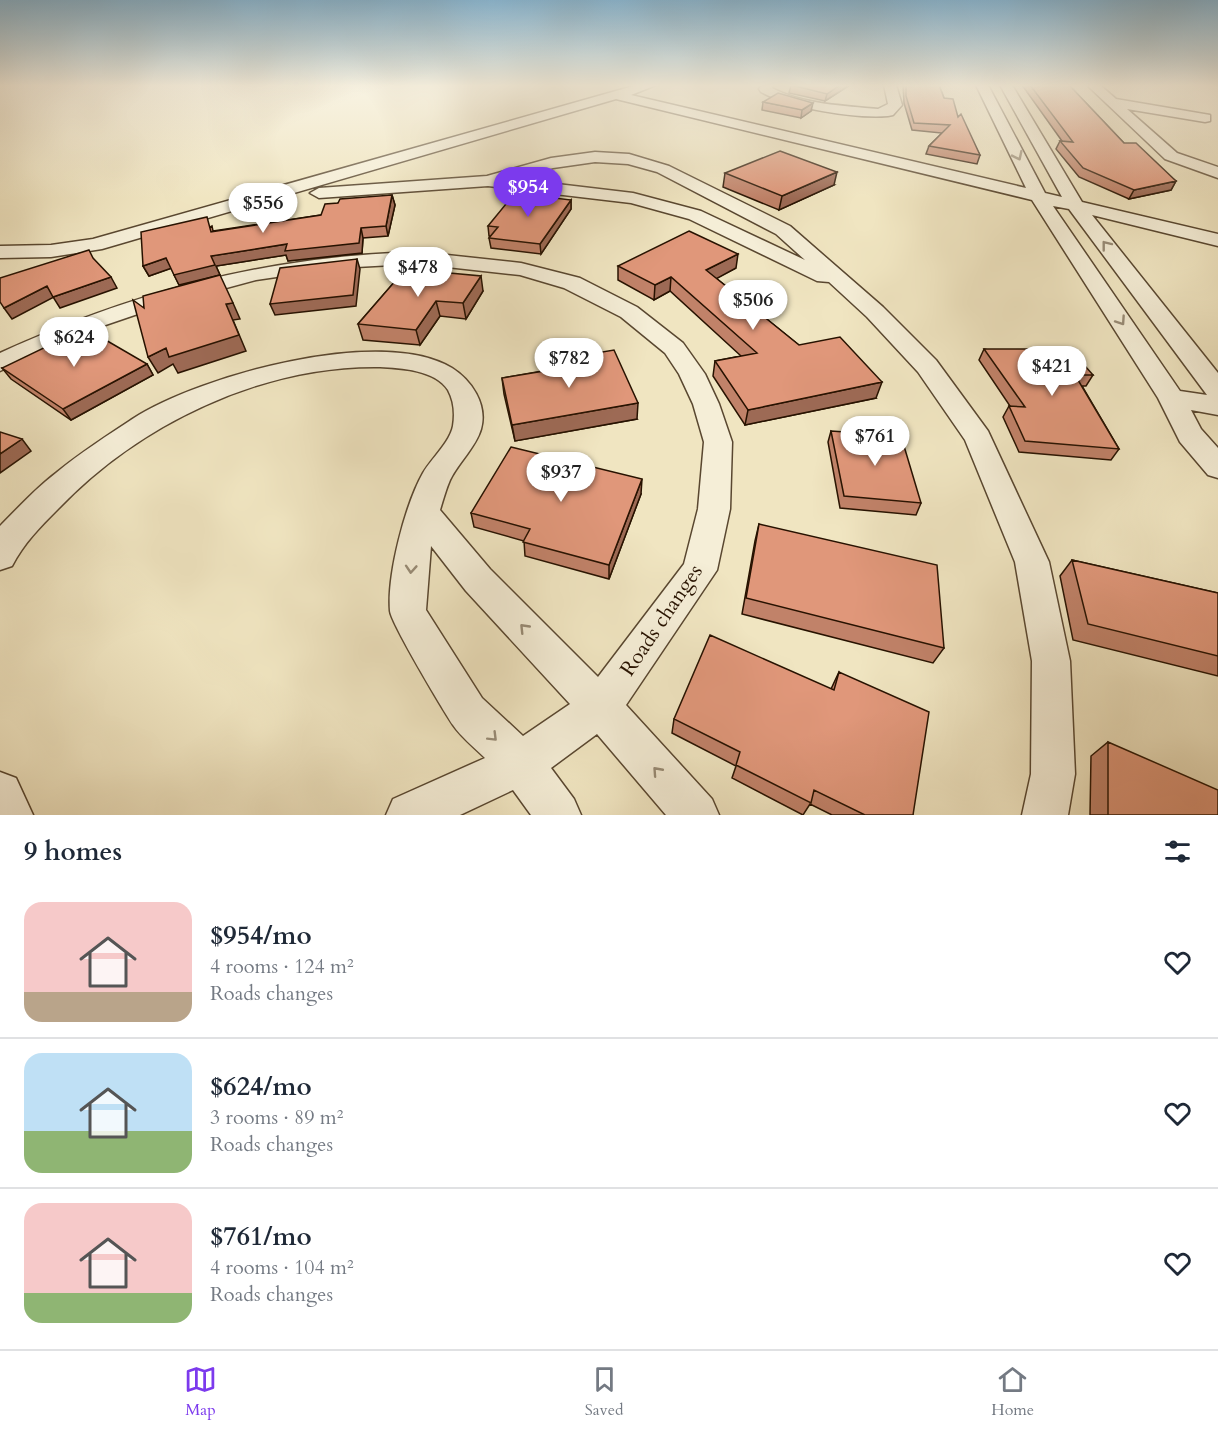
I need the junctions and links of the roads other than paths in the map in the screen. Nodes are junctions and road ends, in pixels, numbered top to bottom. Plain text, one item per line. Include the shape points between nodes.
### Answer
1 (516, 123) edge
2 (731, 123) edge
3 (1001, 123) edge
4 (1028, 123) edge
5 (1137, 123) edge
6 (1172, 123) edge
7 (1141, 127) junction
8 (1218, 173) edge
9 (488, 181) junction
10 (1039, 198) junction
11 (232, 203) junction
12 (1077, 208) junction
13 (1218, 240) edge
14 (0, 252) edge
15 (844, 287) junction
16 (0, 363) edge
17 (1218, 392) edge
18 (1171, 398) junction
19 (1218, 406) edge
20 (1190, 435) junction
21 (1218, 440) edge
22 (1218, 467) edge
23 (423, 512) junction
24 (0, 556) edge
25 (600, 707) junction
26 (521, 764) junction
27 (0, 794) edge
28 (10, 815) edge
29 (409, 815) edge
30 (558, 815) edge
31 (696, 815) edge
32 (1045, 815) edge

1 - 11 street
2 - 10 street
3 -> 10 street
4 - 12 street
5 - 7 street
6 - 7 street
7 - 8 street via 1171,156
9 - 11 street via 356,189
9 - 15 street via 633,198 695,215
9 - 15 street via 574,159 614,157 644,162 783,230
10 - 12 street
10 -> 18 street
11 - 14 street via 94,245
12 - 13 street
17 -> 12 street
15 - 32 street via 875,312 927,366 978,438 1032,562 1051,661 1053,774
16 - 25 street, Roads changes via 77,327 159,299 255,274 338,262 436,260 520,269 572,283 629,312 674,348 692,374 718,442 717,470 714,509 700,570
18 - 19 street
18 - 20 street
20 - 21 street
20 - 22 street
23 - 24 street via 435,479 467,429 467,403 457,383 435,369 405,360 357,359 302,365 260,376 213,392 146,423 66,481 11,536
25 -> 23 street via 478,580
23 -> 26 street via 412,555 408,614 468,712
25 - 26 street, Roads changes
31 -> 25 street
26 - 29 street, Roads changes
26 - 30 street
27 - 28 street

